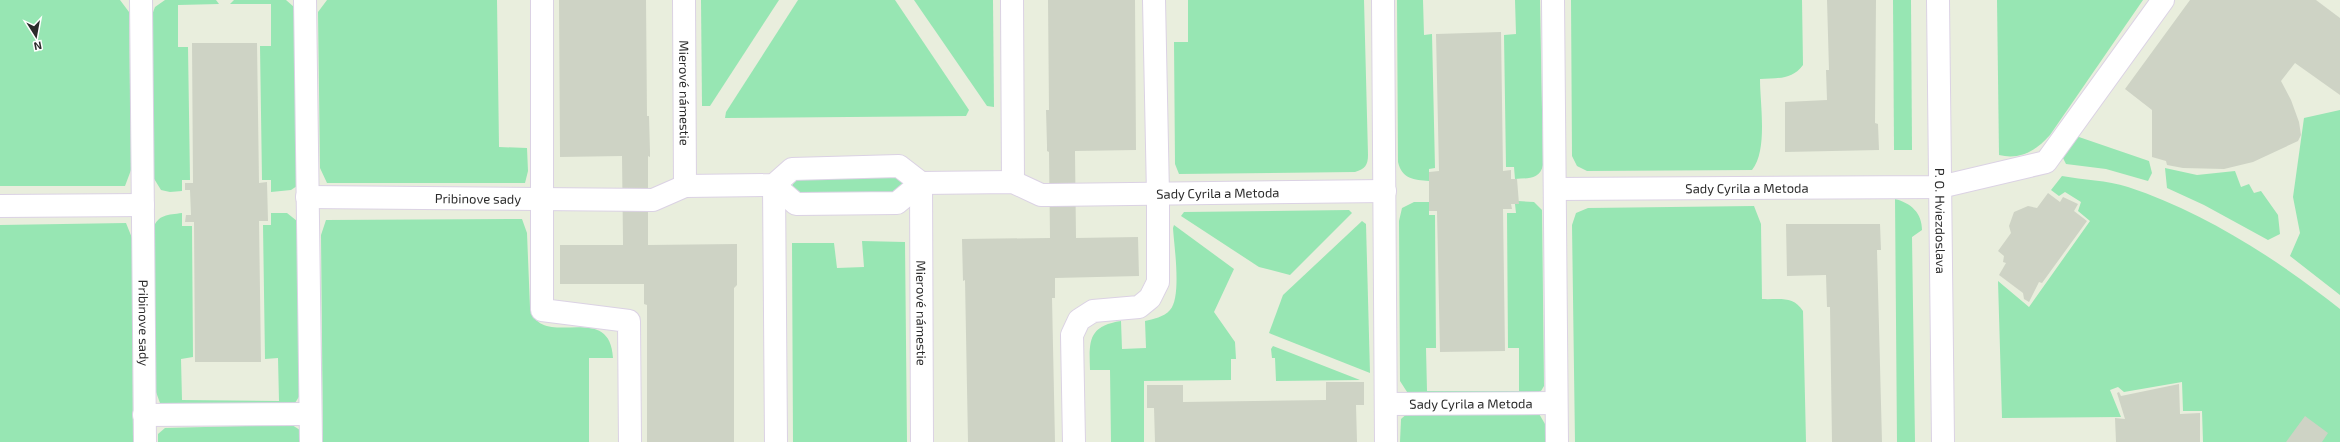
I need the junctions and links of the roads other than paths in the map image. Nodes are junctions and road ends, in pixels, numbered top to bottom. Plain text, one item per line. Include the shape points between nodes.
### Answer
1 (141, 0) edge
2 (305, 0) edge
3 (542, 0) edge
4 (684, 0) edge
5 (1012, 0) edge
6 (1154, 0) edge
7 (1383, 0) edge
8 (1553, 0) edge
9 (1938, 0) edge
10 (2163, 0) edge
11 (1013, 182) junction
12 (921, 183) junction
13 (774, 185) junction
14 (685, 186) junction
15 (1940, 187) junction
16 (1555, 189) junction
17 (1385, 191) junction
18 (1158, 195) junction
19 (307, 197) junction
20 (541, 199) junction
21 (143, 205) junction
22 (0, 206) edge
23 (1556, 403) junction
24 (1386, 404) junction
25 (310, 414) junction
26 (144, 415) junction
27 (145, 442) edge
28 (310, 442) edge
29 (630, 442) edge
30 (776, 442) edge
31 (922, 442) edge
32 (1074, 442) edge
33 (1386, 442) edge
34 (1557, 442) edge
35 (1943, 442) edge

1 - 21 street, Pribinove sady
2 - 19 street
3 - 20 street
4 - 14 street, Mierové námestie
5 - 11 street
6 - 18 street
7 - 17 street
8 - 16 street
9 - 15 street, P. O. Hviezdoslava
10 - 15 street, Sady Cyrila a Metoda via 2046,162
11 - 12 street
11 - 18 street, Sady Cyrila a Metoda via 1041,195
12 - 13 street via 899,166 792,169
12 - 13 street via 897,203 796,204
12 - 31 street, Mierové námestie
13 - 14 street
13 - 30 street
14 - 20 street, Pribinove sady via 653,200
15 - 16 street, Sady Cyrila a Metoda
15 - 35 street, P. O. Hviezdoslava
16 - 23 street
17 - 18 street, Sady Cyrila a Metoda
17 - 24 street
18 - 32 street via 1158,282 1150,298 1139,307 1093,310 1079,320 1072,335
19 - 20 street, Pribinove sady
19 - 25 street
20 - 29 street via 542,310 629,321
21 - 22 street
21 - 26 street, Pribinove sady
23 - 24 street, Sady Cyrila a Metoda
23 - 34 street
24 - 33 street
25 - 26 street
25 - 28 street
26 - 27 street, Pribinove sady

